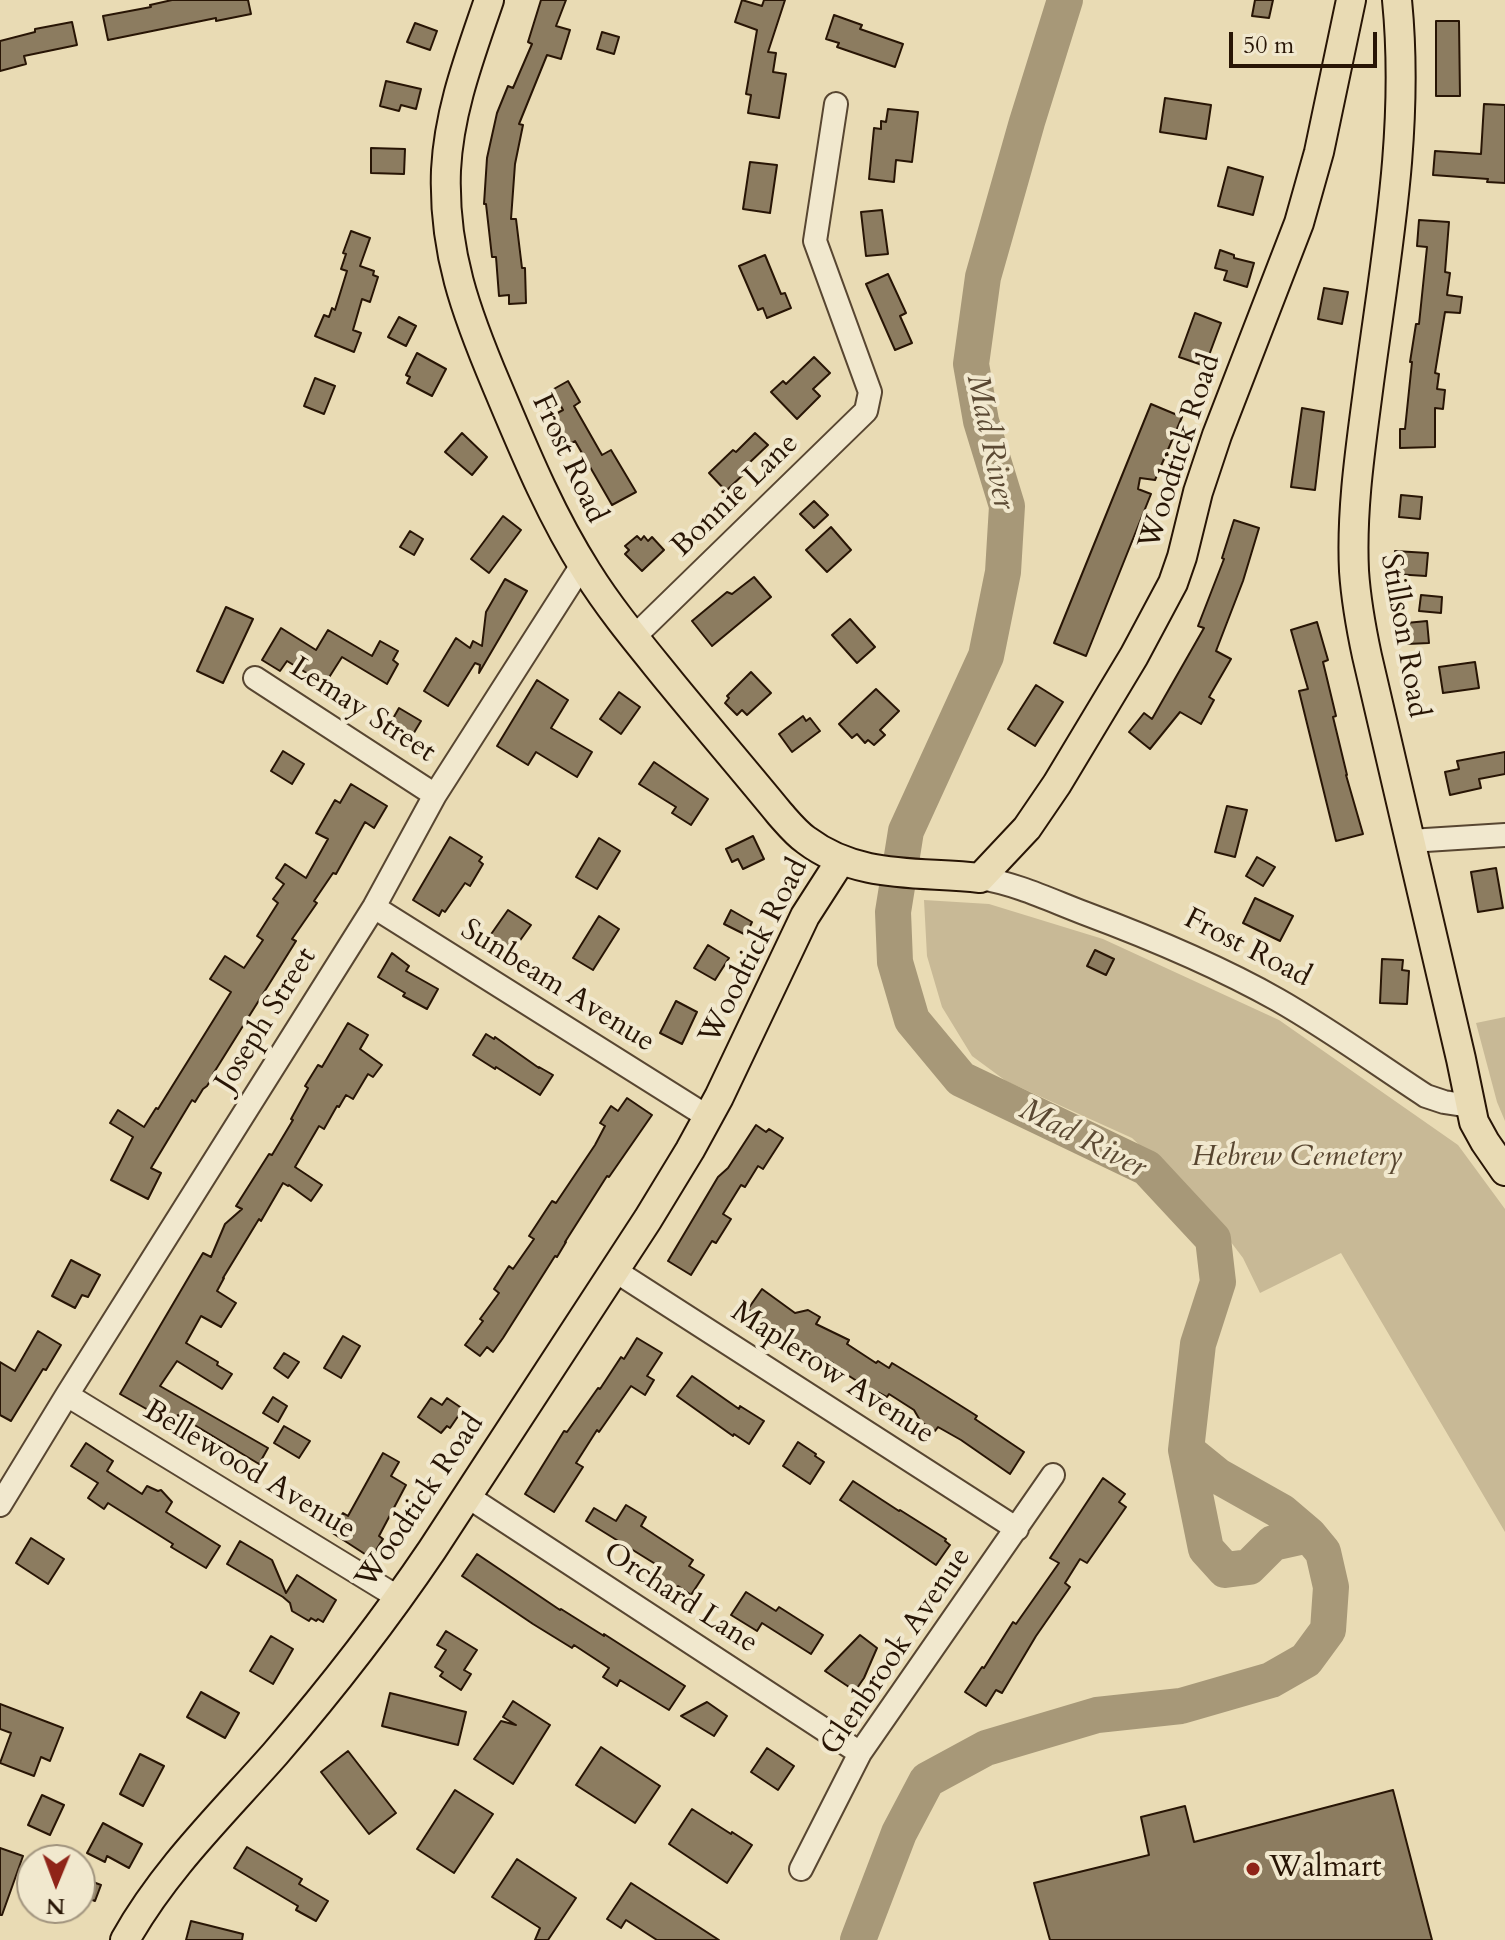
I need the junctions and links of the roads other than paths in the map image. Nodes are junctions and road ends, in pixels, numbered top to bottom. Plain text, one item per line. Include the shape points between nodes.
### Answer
1 (489, 0) edge
2 (1351, 0) edge
3 (1397, 0) edge
4 (836, 104) dead end
5 (582, 565) junction
6 (634, 637) junction
7 (255, 678) dead end
8 (435, 795) junction
9 (1505, 835) edge
10 (1410, 841) junction
11 (841, 860) junction
12 (980, 878) junction
13 (374, 907) junction
14 (1470, 1106) junction
15 (708, 1117) junction
16 (1505, 1171) edge
17 (614, 1270) junction
18 (67, 1395) junction
19 (1053, 1475) dead end
20 (467, 1496) junction
21 (0, 1505) edge
22 (1017, 1529) junction
23 (399, 1598) junction
24 (860, 1753) junction
25 (801, 1869) dead end
26 (125, 1940) edge

1 - 5 main road, Frost Road via 451,124 446,171 451,253 465,307 498,389
2 - 12 main road, Woodtick Road via 1299,223 1217,435 1173,583 1057,784 1027,828
3 - 10 main road, Stillson Road via 1400,141 1359,463 1354,551 1362,633
4 - 6 street, Bonnie Lane via 815,241 870,392 866,411
5 - 6 main road, Frost Road
5 - 8 street, Joseph Street
6 - 11 main road, Frost Road via 789,824
7 - 8 street, Lemay Street
8 - 13 street, Joseph Street
9 - 10 street
10 - 14 main road, Stillson Road
11 - 12 main road, Woodtick Road via 877,870
11 - 15 main road, Woodtick Road via 805,916
12 - 14 street, Frost Road via 1027,891 1197,959 1296,1010 1426,1096
13 - 15 street, Sunbeam Avenue
13 - 18 street, Joseph Street
14 - 16 main road, Stillson Road via 1478,1130
15 - 17 main road, Woodtick Road
17 - 20 main road, Woodtick Road
17 - 22 street, Maplerow Avenue
18 - 21 street, Joseph Street
18 - 23 street, Bellewood Avenue
19 - 22 street, Glenbrook Avenue
20 - 23 main road, Woodtick Road
20 - 24 street, Orchard Lane
22 - 24 street, Glenbrook Avenue
23 - 26 main road, Woodtick Road via 316,1706 181,1859
24 - 25 street, Glenbrook Avenue

